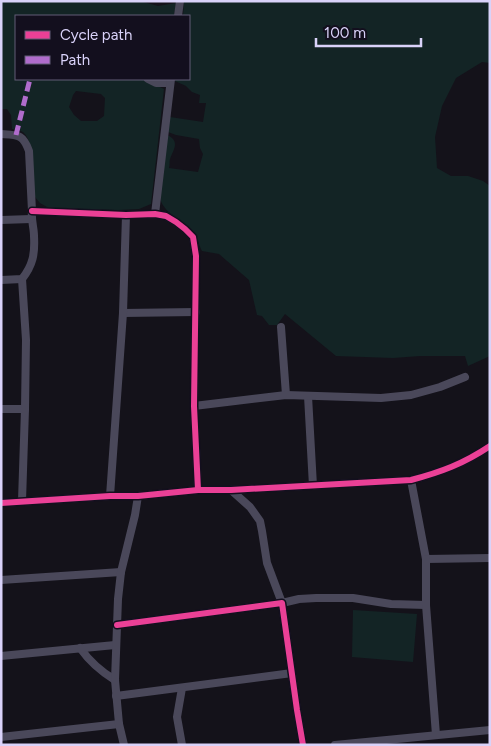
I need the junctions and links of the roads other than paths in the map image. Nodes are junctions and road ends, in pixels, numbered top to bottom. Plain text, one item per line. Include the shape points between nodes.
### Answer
1 (180, 1) edge
2 (178, 15) edge
3 (150, 80) edge
4 (170, 81) edge
5 (1, 134) edge
6 (155, 214) junction
7 (32, 215) junction
8 (126, 215) junction
9 (1, 220) edge
10 (22, 279) junction
11 (1, 280) edge
12 (196, 312) junction
13 (123, 313) junction
14 (281, 327) dead end
15 (465, 377) dead end
16 (286, 395) junction
17 (308, 396) junction
18 (194, 406) junction
19 (1, 409) edge
20 (26, 409) junction
21 (490, 446) edge
22 (411, 480) junction
23 (313, 486) junction
24 (198, 490) junction
25 (230, 490) junction
26 (110, 496) junction
27 (138, 496) junction
28 (22, 501) junction
29 (1, 503) edge
30 (490, 558) edge
31 (426, 559) junction
32 (121, 572) junction
33 (1, 580) edge
34 (282, 602) junction
35 (426, 605) junction
36 (117, 625) junction
37 (115, 645) junction
38 (80, 648) junction
39 (1, 656) edge
40 (292, 673) junction
41 (114, 680) junction
42 (182, 688) junction
43 (116, 696) junction
44 (119, 724) junction
45 (490, 730) edge
46 (22, 735) junction
47 (436, 735) junction
48 (1, 738) edge
49 (405, 742) edge
50 (24, 745) edge
51 (124, 745) edge
52 (182, 745) edge
53 (303, 745) edge
54 (335, 745) edge

1 - 2 street
3 - 4 street via 156,83
4 - 6 street
5 - 7 street via 16,135 26,143
6 - 8 street
6 - 12 street via 176,222 193,237
7 - 8 street
7 - 9 street
7 - 10 street via 33,257 30,269
8 - 13 street
10 - 11 street
10 - 20 street
12 - 13 street
12 - 18 street
13 - 26 street
14 - 16 street
15 - 17 street via 411,395 381,398
16 - 17 street
16 - 18 street
17 - 23 street
18 - 24 street
19 - 20 street
20 - 28 street
21 - 22 street via 460,464
22 - 23 street
22 - 31 street
23 - 25 street
24 - 25 street
24 - 27 street
25 - 34 street via 250,507 260,521 267,563
26 - 27 street
26 - 28 street
27 - 32 street
28 - 29 street
30 - 31 street
31 - 35 street
32 - 33 street
32 - 36 street
34 - 35 street via 353,598
34 - 36 street
34 - 40 street
35 - 47 street
36 - 37 street
37 - 38 street
37 - 41 street
38 - 39 street
38 - 41 street via 94,666
40 - 42 street
40 - 53 street
41 - 43 street
42 - 43 street
42 - 52 street via 177,717
43 - 44 street
44 - 46 street
44 - 51 street
45 - 47 street
46 - 48 street
46 - 50 street
47 - 49 street
49 - 54 street

